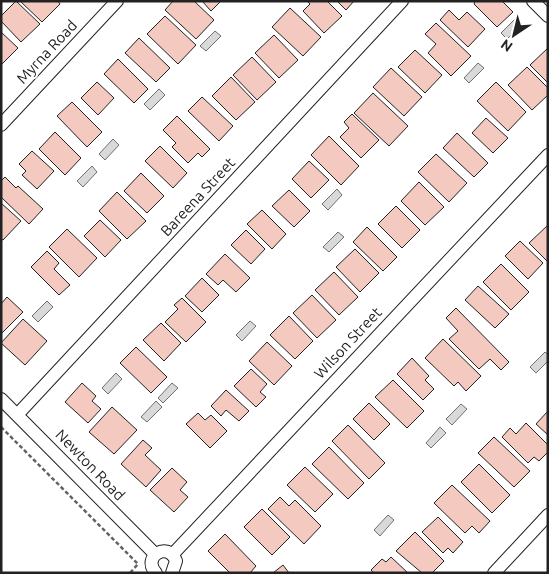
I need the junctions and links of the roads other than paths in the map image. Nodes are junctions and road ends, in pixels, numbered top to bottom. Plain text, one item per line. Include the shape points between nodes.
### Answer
1 (117, 1) edge
2 (402, 1) edge
3 (533, 1) edge
4 (548, 16) edge
5 (1, 125) edge
6 (548, 155) edge
7 (1, 399) edge
8 (17, 414) junction
9 (548, 515) edge
10 (155, 554) junction
11 (172, 554) junction
12 (155, 573) edge
13 (173, 573) edge
14 (494, 573) edge

1 - 5 street, Myrna Road
2 - 8 street, Bareena Street
3 - 4 street
6 - 11 street, Wilson Street
7 - 8 street, Newton Road
8 - 10 street, Newton Road
9 - 14 street
10 - 11 street via 165,550
10 - 12 street via 151,561
11 - 13 street via 176,561

